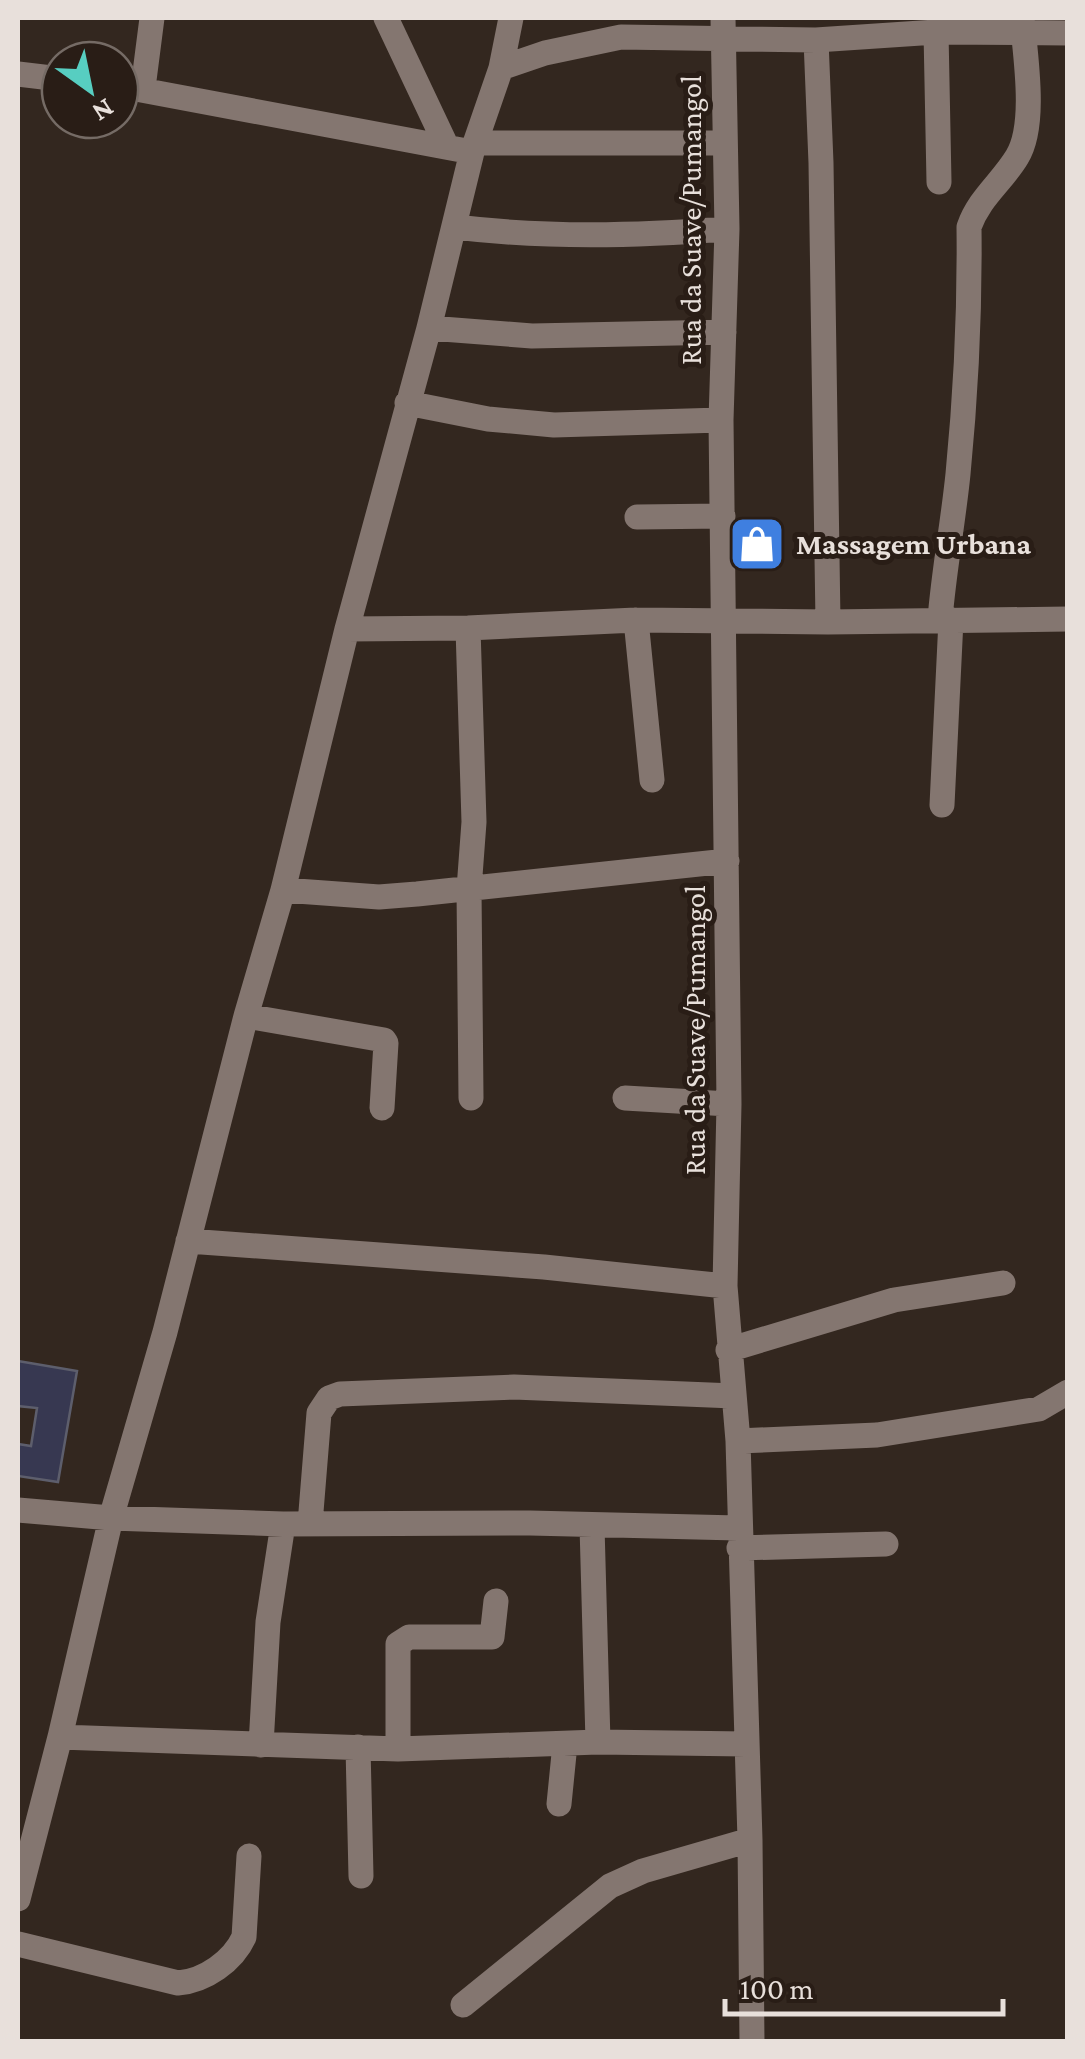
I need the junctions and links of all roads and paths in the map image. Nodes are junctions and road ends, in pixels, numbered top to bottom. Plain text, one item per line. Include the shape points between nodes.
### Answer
1 (152, 18) edge
2 (386, 18) edge
3 (511, 18) edge
4 (1023, 25) edge
5 (723, 28) edge
6 (920, 28) edge
7 (800, 33) edge
8 (1068, 33) edge
9 (140, 57) edge
10 (500, 68) junction
11 (140, 89) edge
12 (724, 143) junction
13 (465, 148) junction
14 (939, 182) dead end
15 (455, 227) junction
16 (727, 229) junction
17 (429, 328) junction
18 (724, 332) junction
19 (406, 403) junction
20 (721, 420) junction
21 (722, 516) junction
22 (636, 517) dead end
23 (1068, 618) edge
24 (723, 619) junction
25 (636, 620) junction
26 (946, 620) junction
27 (828, 622) junction
28 (468, 628) junction
29 (347, 629) junction
30 (652, 780) dead end
31 (942, 805) dead end
32 (727, 861) junction
33 (469, 889) junction
34 (283, 890) junction
35 (246, 1016) junction
36 (471, 1098) dead end
37 (625, 1098) dead end
38 (729, 1104) junction
39 (382, 1108) dead end
40 (188, 1242) junction
41 (1003, 1283) dead end
42 (725, 1286) junction
43 (728, 1350) junction
44 (1068, 1392) edge
45 (734, 1396) junction
46 (738, 1441) junction
47 (18, 1510) edge
48 (111, 1518) junction
49 (283, 1524) junction
50 (310, 1524) junction
51 (592, 1526) junction
52 (738, 1538) junction
53 (886, 1544) dead end
54 (496, 1601) dead end
55 (60, 1737) junction
56 (598, 1742) junction
57 (566, 1744) junction
58 (746, 1744) junction
59 (261, 1745) junction
60 (358, 1746) junction
61 (398, 1749) junction
62 (560, 1804) dead end
63 (750, 1840) junction
64 (249, 1856) dead end
65 (361, 1876) dead end
66 (18, 1899) edge
67 (18, 1944) edge
68 (464, 2005) dead end
69 (752, 2042) edge

1 - 9 street
2 - 13 street
3 - 10 street
4 - 6 street
4 - 8 street
4 - 26 street via 1028,102 1020,153 976,207 969,227 966,364 944,560
5 - 7 street
5 - 10 street via 622,37
5 - 12 street, Rua da Suave/Pumangol
6 - 7 street
6 - 14 street
7 - 27 street via 821,163
10 - 13 street
11 - 13 street
12 - 13 street
12 - 16 street, Rua da Suave/Pumangol
13 - 15 street
15 - 16 street via 604,236
15 - 17 street
16 - 18 street, Rua da Suave/Pumangol
17 - 18 street via 532,336
17 - 19 street
18 - 20 street, Rua da Suave/Pumangol
19 - 20 street via 554,425
19 - 29 street
20 - 21 street, Rua da Suave/Pumangol
21 - 22 street
21 - 24 street, Rua da Suave/Pumangol
23 - 26 street
24 - 25 street
24 - 27 street
24 - 32 street, Rua da Suave/Pumangol
25 - 28 street
25 - 30 street
26 - 27 street
26 - 31 street
28 - 29 street
28 - 33 street via 474,822
29 - 34 street
32 - 33 street
32 - 38 street, Rua da Suave/Pumangol
33 - 34 street via 378,896
33 - 36 street
34 - 35 street
35 - 39 street via 384,1040
35 - 40 street
37 - 38 street
38 - 42 street, Rua da Suave/Pumangol
40 - 42 street
40 - 48 street
41 - 43 street via 894,1300
42 - 43 street, Rua da Suave/Pumangol
43 - 45 street, Rua da Suave/Pumangol
44 - 46 street via 1038,1409 877,1435
45 - 46 street, Rua da Suave/Pumangol
45 - 50 street via 514,1387 340,1394 319,1412
46 - 52 street, Rua da Suave/Pumangol
47 - 48 street
48 - 49 street
48 - 55 street
49 - 50 street
49 - 59 street via 268,1622
50 - 51 street
51 - 52 street
51 - 56 street
52 - 53 street
52 - 58 street, Rua da Suave/Pumangol
54 - 61 street via 492,1637 409,1637 398,1644
55 - 59 street
55 - 66 street
56 - 57 street
56 - 58 street
57 - 61 street
57 - 62 street
58 - 63 street, Rua da Suave/Pumangol
59 - 60 street
60 - 61 street
60 - 65 street
63 - 68 street via 610,1886
63 - 69 street, Rua da Suave/Pumangol
64 - 67 street via 244,1937 229,1960 189,1982

